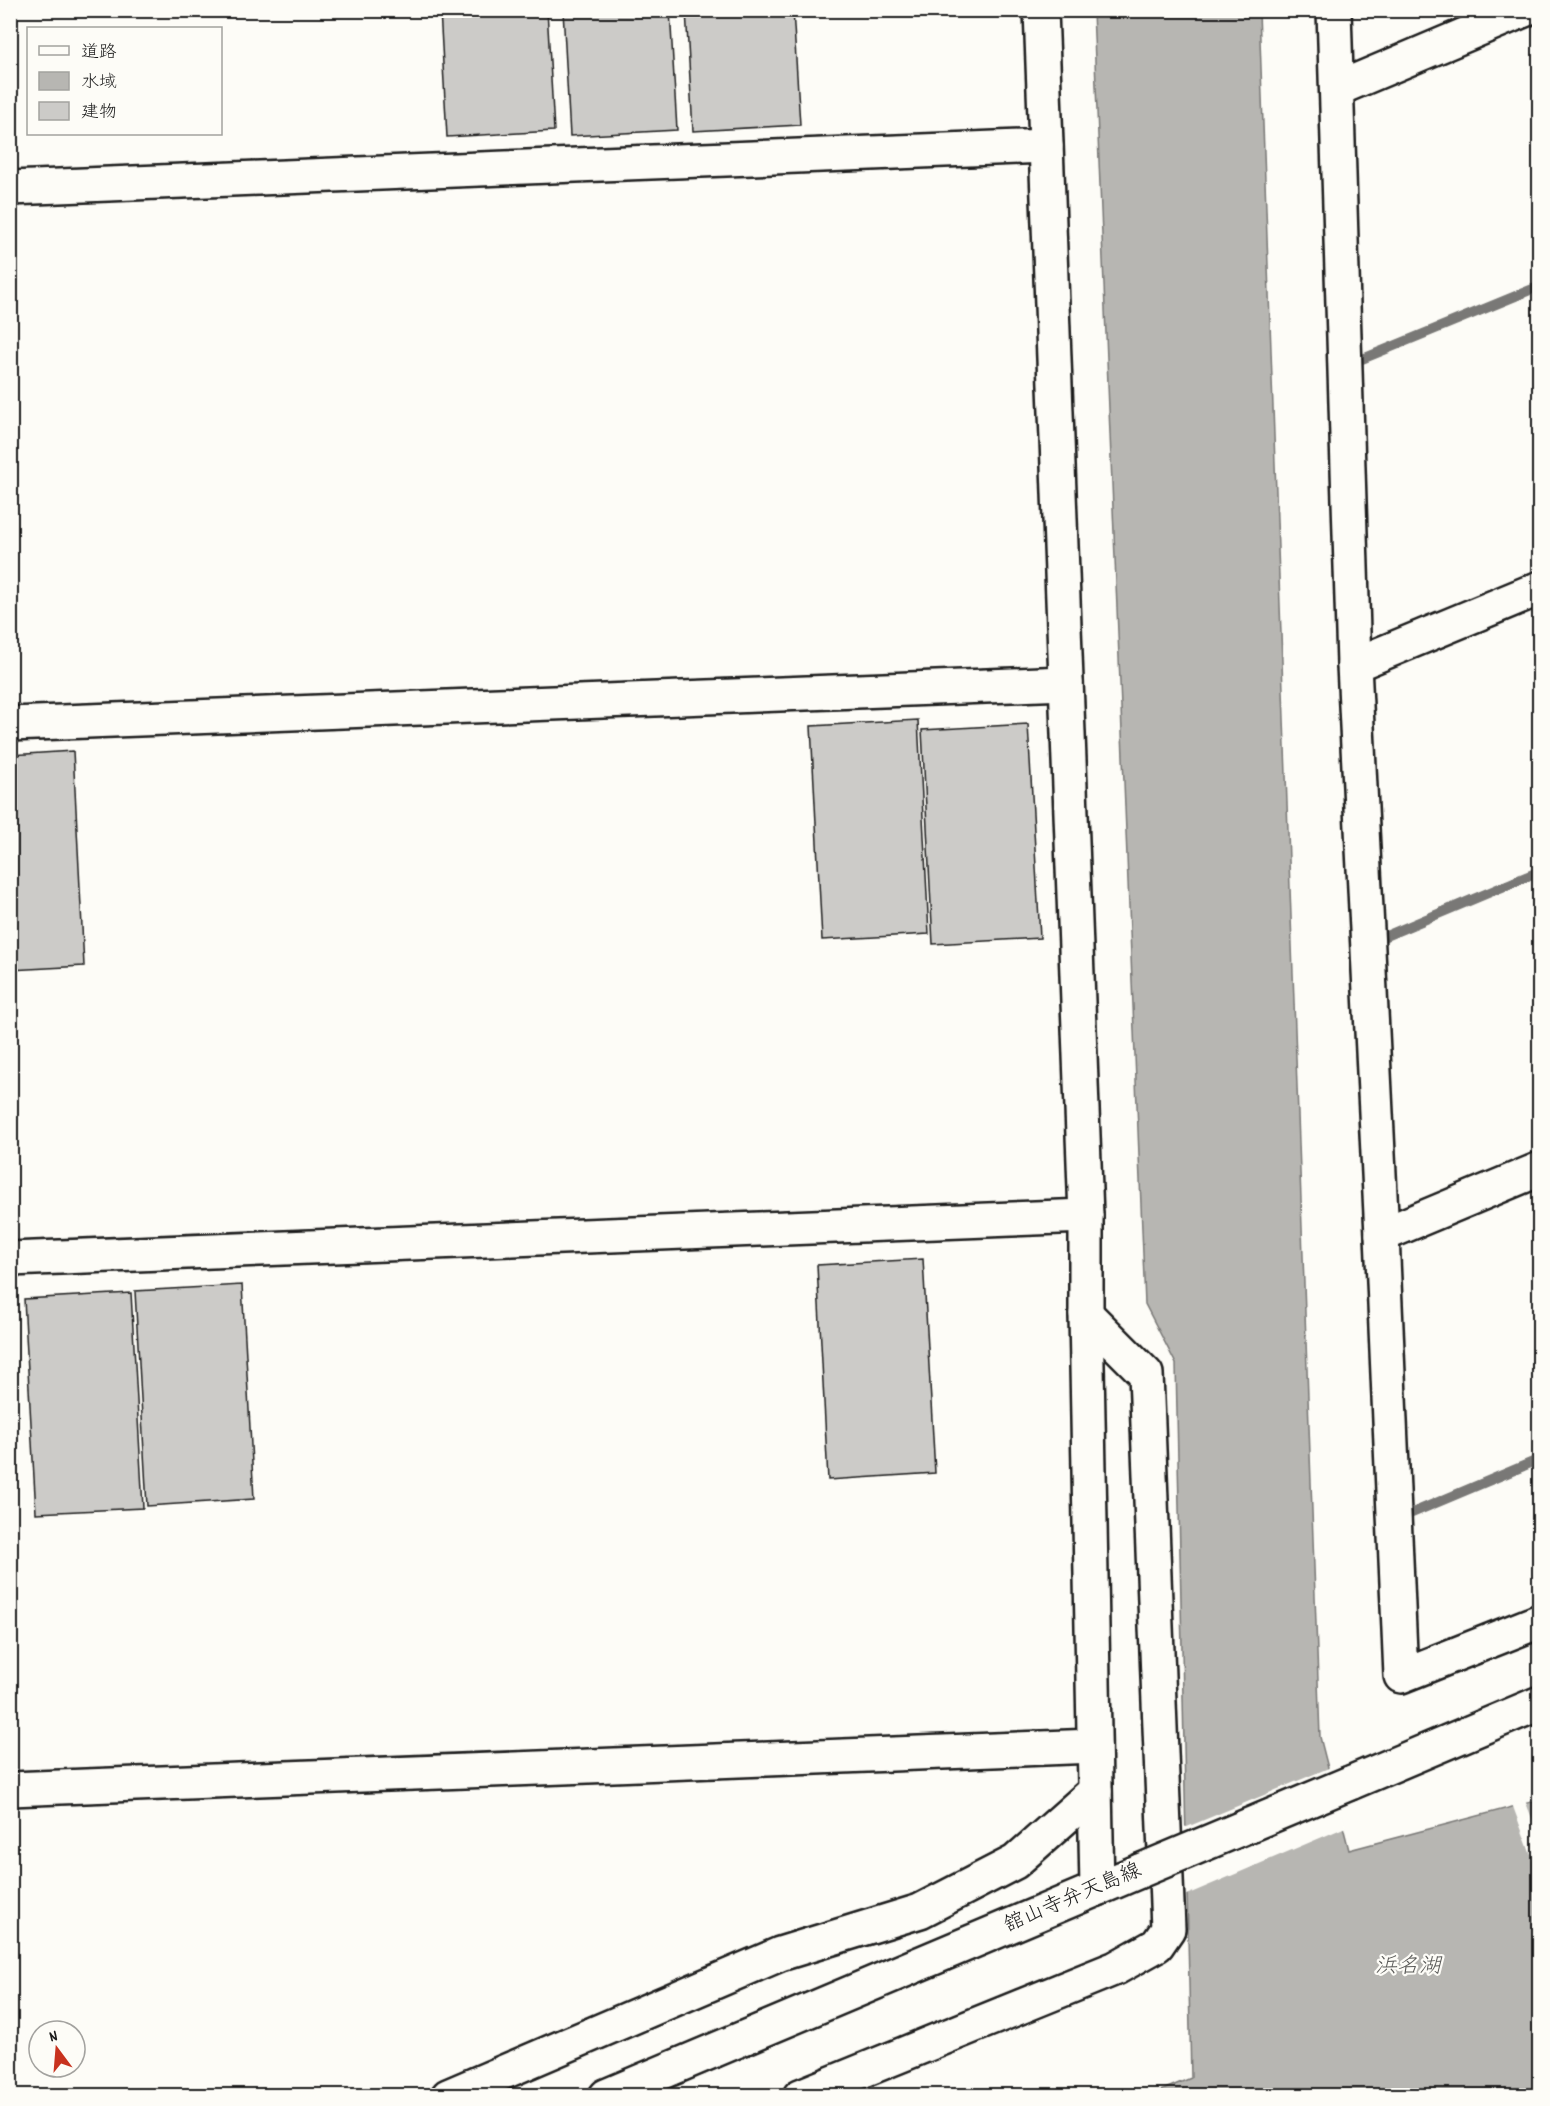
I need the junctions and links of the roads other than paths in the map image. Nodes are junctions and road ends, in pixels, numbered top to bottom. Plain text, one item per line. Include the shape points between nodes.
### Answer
1 (1041, 10) edge
2 (1334, 10) edge
3 (1524, 10) edge
4 (1337, 89) junction
5 (1046, 146) junction
6 (10, 188) edge
7 (1539, 588) edge
8 (1354, 665) junction
9 (1066, 683) junction
10 (10, 723) edge
11 (1539, 1169) edge
12 (1086, 1216) junction
13 (1382, 1235) junction
14 (10, 1259) edge
15 (1086, 1314) junction
16 (1539, 1621) edge
17 (1539, 1703) edge
18 (1094, 1746) junction
19 (10, 1789) edge
20 (1095, 1791) junction
21 (1097, 1889) junction
22 (448, 2096) edge
23 (606, 2096) edge
24 (800, 2096) edge

1 - 5 street
2 - 4 street
3 - 4 street
4 - 8 street
5 - 6 street
5 - 9 street
7 - 8 street
8 - 13 street
9 - 10 street
9 - 12 street
11 - 13 street
12 - 14 street
12 - 15 street
13 - 16 street via 1401,1676
15 - 18 street
15 - 24 street via 1146,1374 1168,1929 1157,1945 1116,1968
17 - 21 street, 舘山寺弁天島線, bridge
18 - 19 street
18 - 20 street
20 - 21 street
20 - 22 street via 1015,1862 920,1911 780,1954
21 - 23 street, 舘山寺弁天島線

